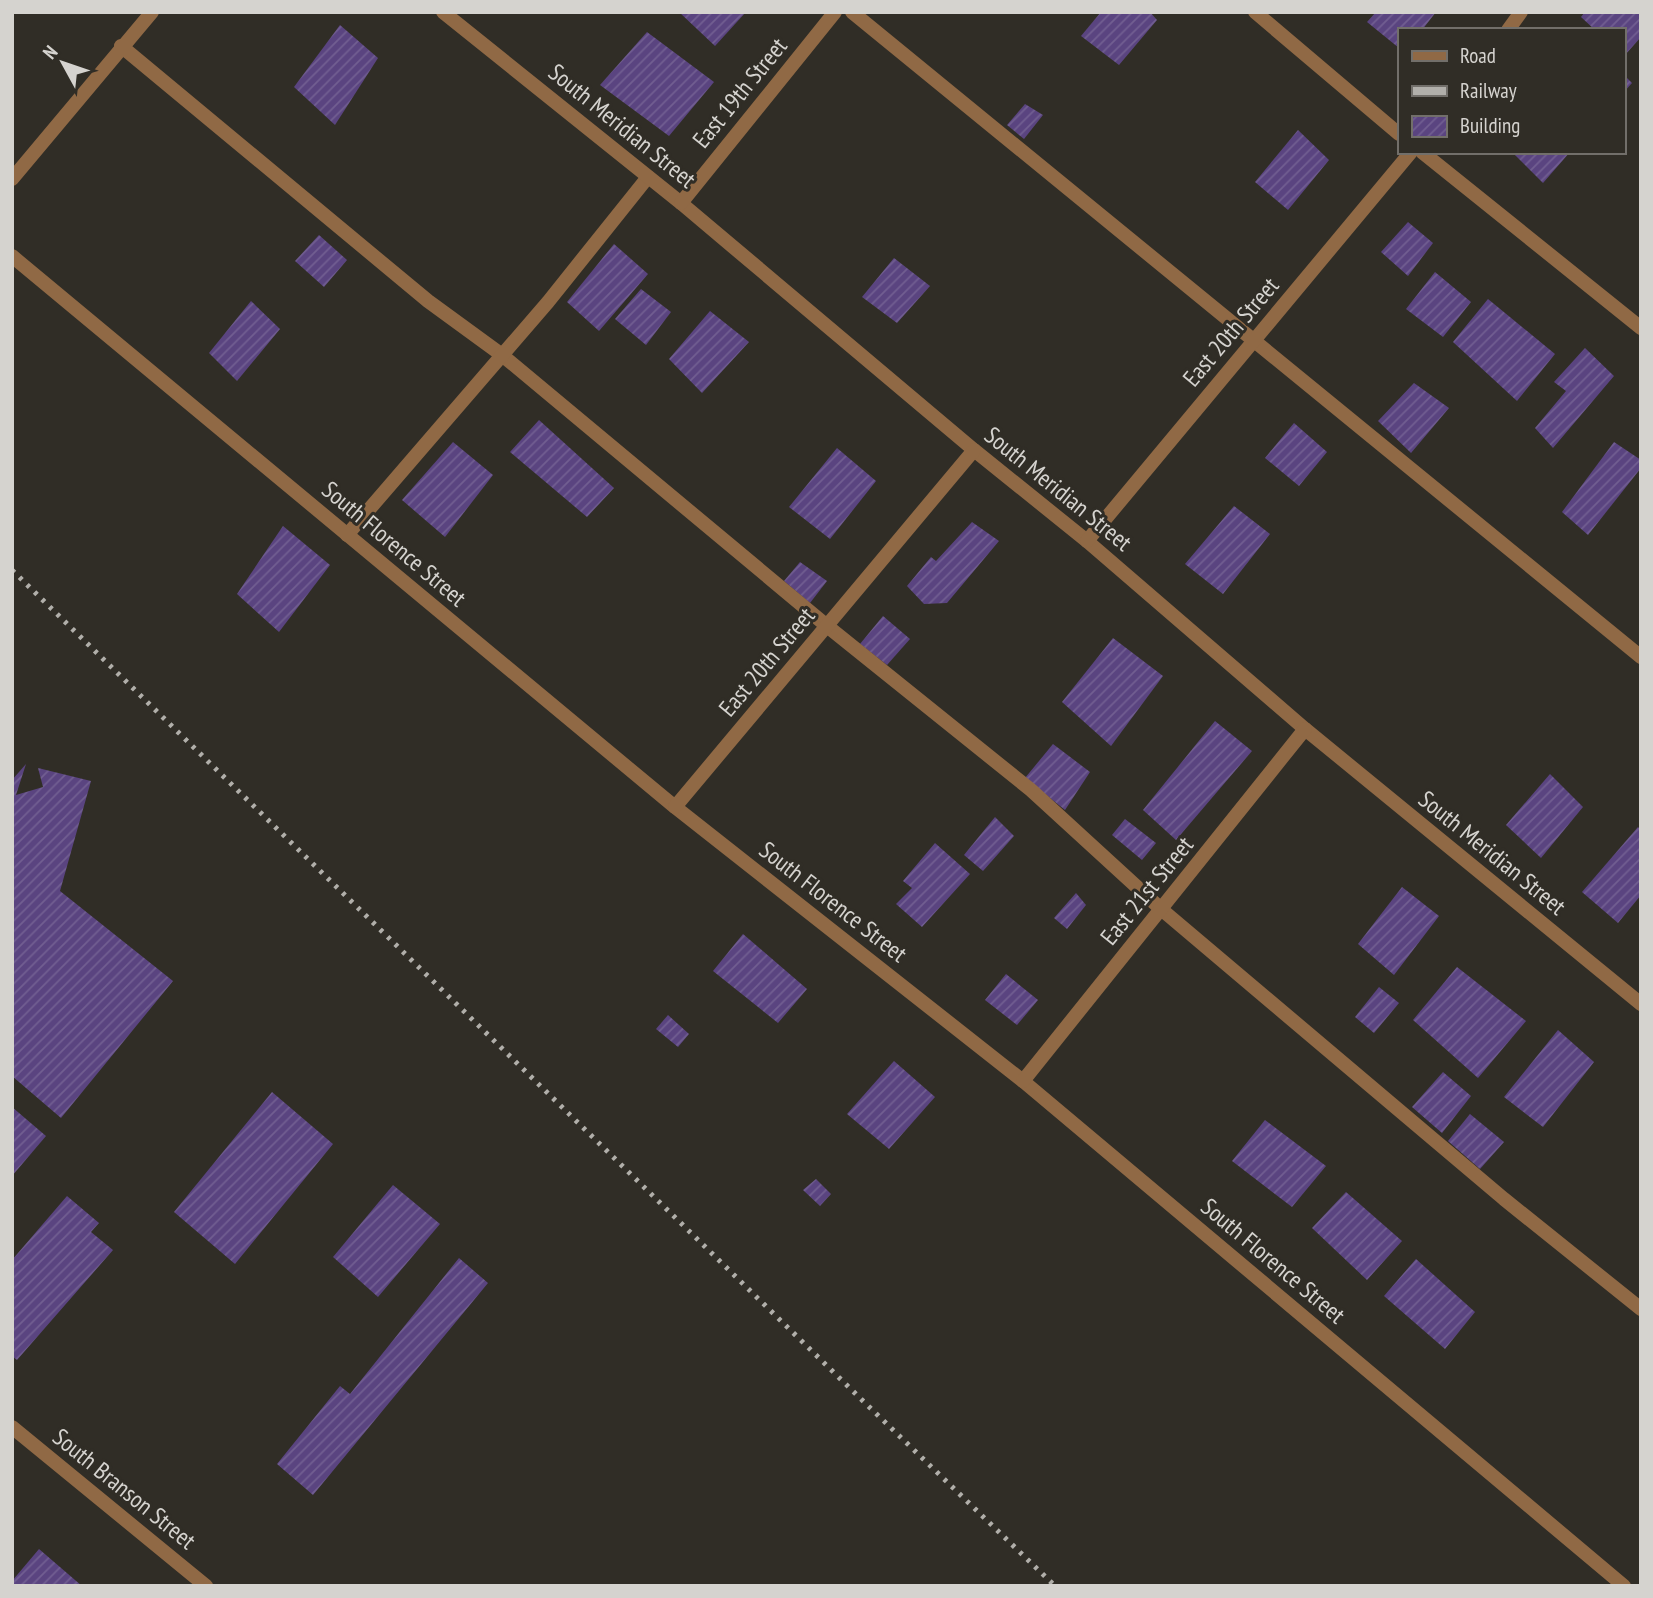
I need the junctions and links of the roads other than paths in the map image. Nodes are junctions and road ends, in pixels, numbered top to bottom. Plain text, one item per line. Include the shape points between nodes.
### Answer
1 (152, 12) edge
2 (443, 12) edge
3 (835, 12) edge
4 (852, 12) edge
5 (1255, 12) edge
6 (1521, 12) edge
7 (1509, 28) edge
8 (121, 47) junction
9 (1398, 133) edge
10 (1409, 154) edge
11 (1424, 154) edge
12 (648, 177) junction
13 (12, 179) edge
14 (681, 203) junction
15 (12, 256) edge
16 (1641, 328) edge
17 (1253, 341) junction
18 (502, 355) junction
19 (974, 450) junction
20 (347, 535) junction
21 (1087, 541) junction
22 (827, 626) junction
23 (1641, 657) edge
24 (1306, 729) junction
25 (675, 807) junction
26 (1161, 909) junction
27 (1641, 1004) edge
28 (1023, 1080) junction
29 (1641, 1309) edge
30 (12, 1427) edge
31 (206, 1586) edge
32 (1624, 1586) edge

1 - 8 street
2 - 12 street, South Meridian Street
3 - 14 street, East 19th Street
4 - 17 street
5 - 9 street
6 - 7 street
8 - 13 street
8 - 18 street via 428,301
10 - 17 street, East 20th Street
11 - 16 street
12 - 14 street, South Meridian Street
12 - 18 street
14 - 19 street, South Meridian Street
15 - 20 street, South Florence Street
17 - 21 street, East 20th Street
17 - 23 street
18 - 20 street
18 - 22 street
19 - 21 street, South Meridian Street
19 - 22 street, East 20th Street
20 - 25 street, South Florence Street
21 - 24 street, South Meridian Street
22 - 25 street, East 20th Street
22 - 26 street via 1031,790
24 - 26 street, East 21st Street
24 - 27 street, South Meridian Street
25 - 28 street, South Florence Street
26 - 28 street, East 21st Street
26 - 29 street
28 - 32 street, South Florence Street
30 - 31 street, South Branson Street

